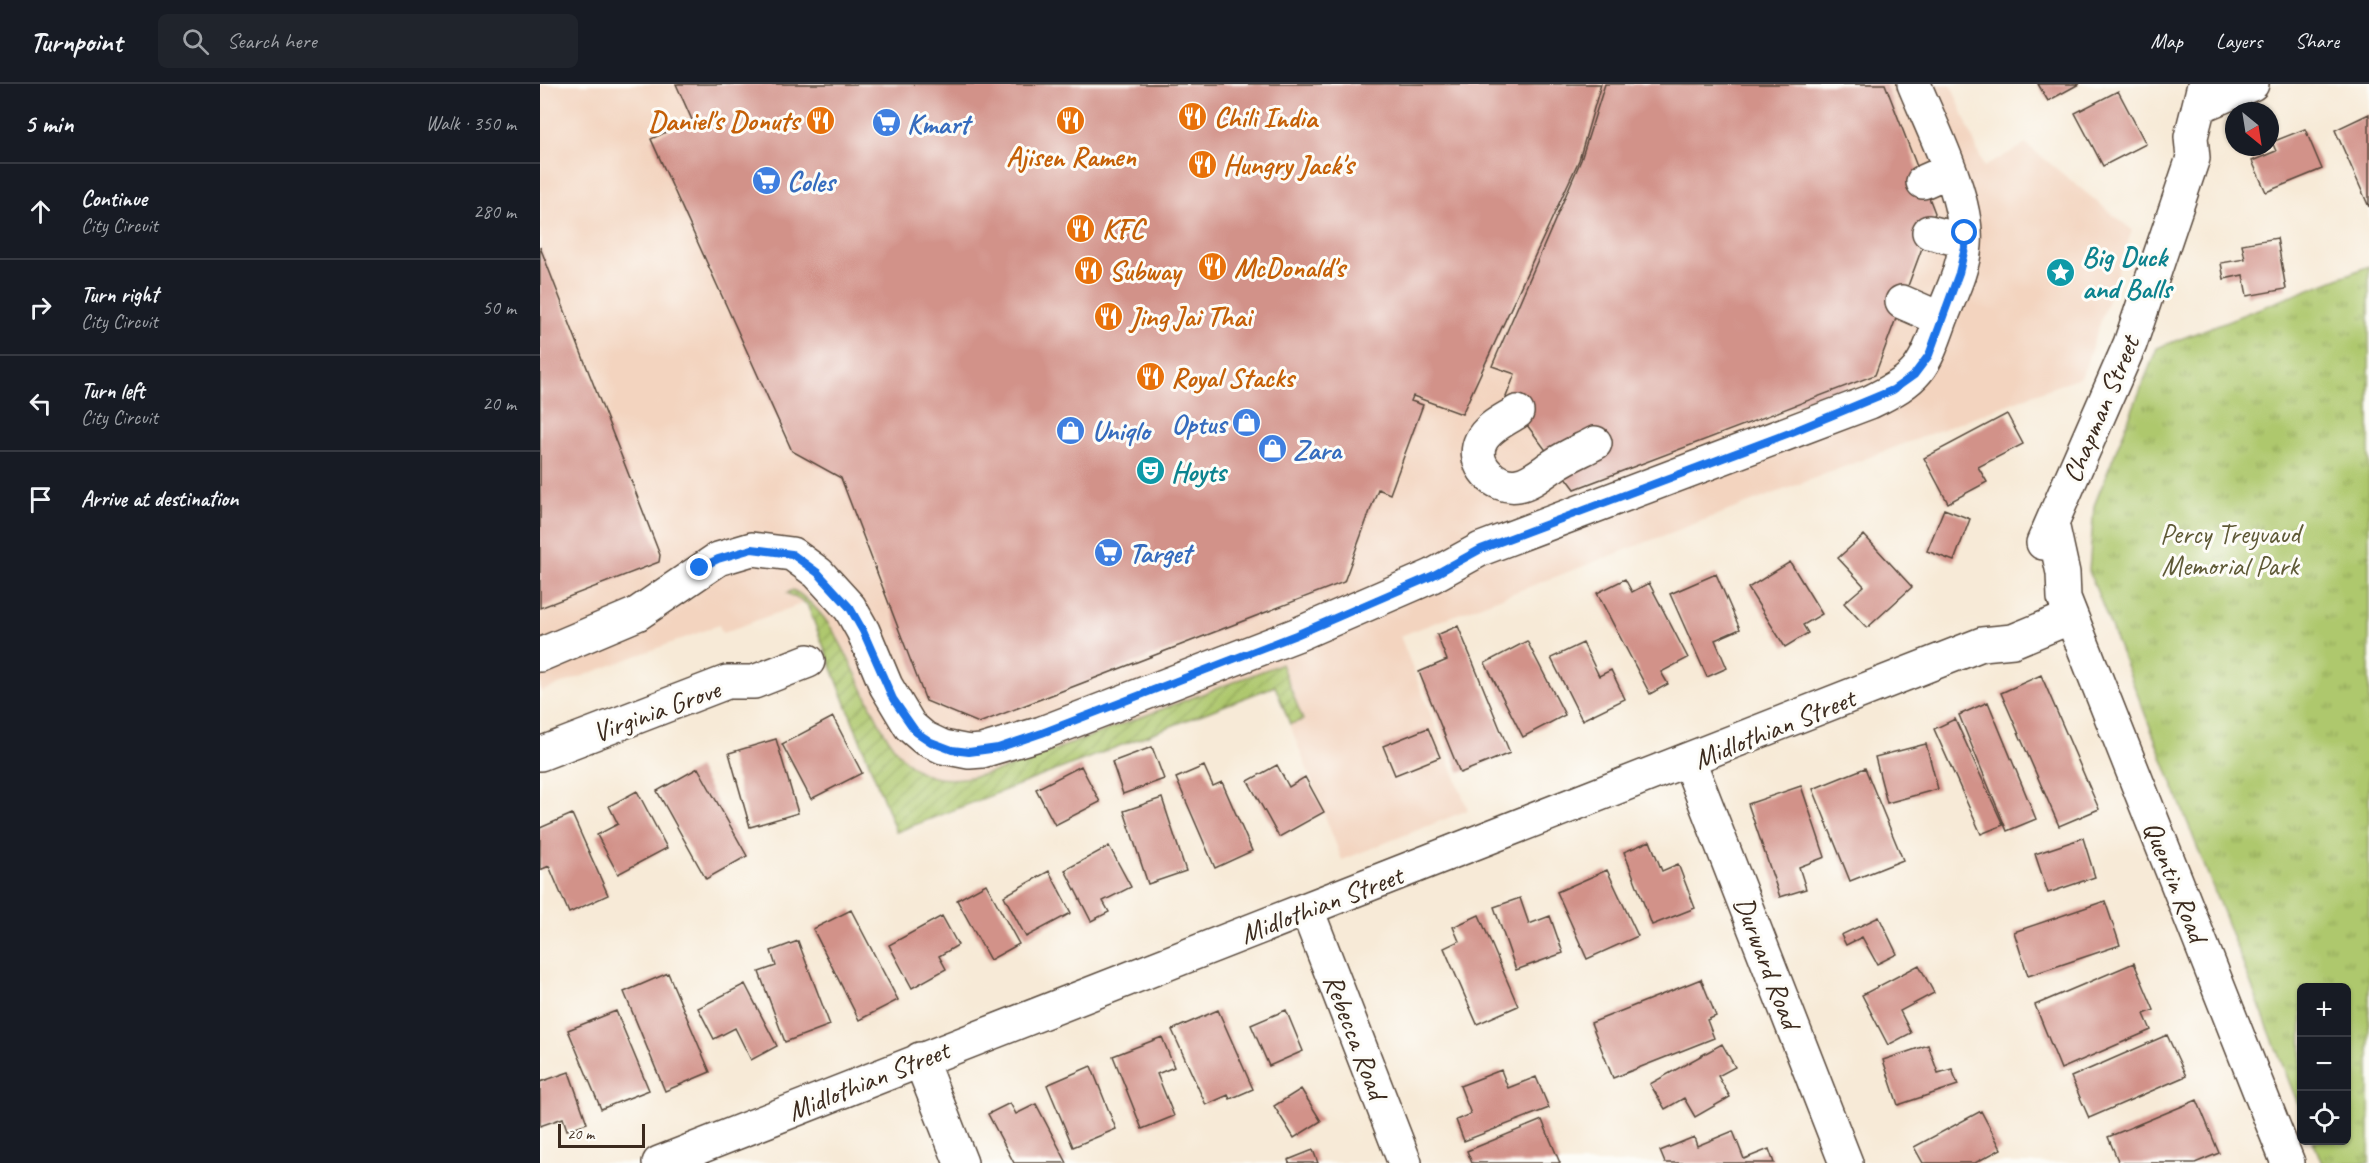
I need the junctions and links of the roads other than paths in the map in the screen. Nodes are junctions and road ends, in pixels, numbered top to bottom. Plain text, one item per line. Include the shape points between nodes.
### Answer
1 (1914, 84) edge
2 (2252, 84) edge
3 (2204, 92) edge
4 (1929, 232) dead end
5 (1965, 241) junction
6 (1902, 302) dead end
7 (1941, 319) junction
8 (1517, 412) dead end
9 (1595, 443) dead end
10 (2067, 608) junction
11 (540, 655) edge
12 (808, 661) dead end
13 (540, 754) edge
14 (1689, 761) junction
15 (1307, 910) junction
16 (920, 1059) junction
17 (659, 1163) edge
18 (961, 1163) edge
19 (1405, 1163) edge
20 (1846, 1163) edge
21 (2288, 1163) edge

1 - 5 street via 1935,176 1962,206
2 - 3 street
3 - 10 street, Chapman Street via 2215,116 2207,142 2193,158 2130,344 2052,523
4 - 5 street
5 - 7 street via 1959,273
6 - 7 street
7 - 11 street via 1925,362 1909,380 1893,390 1644,475 1481,549 1432,576 1296,635 1042,733 982,751 943,747 910,726 886,686 850,608 818,573 792,554 752,549 718,559 637,614
8 - 9 street via 1487,433 1479,449 1482,466 1491,478 1504,485 1528,482
10 - 14 street, Midlothian Street via 2006,622 1982,644
10 - 21 street, Quentin Road
12 - 13 street, Virginia Grove via 754,682 727,682
14 - 15 street, Midlothian Street
14 - 20 street, Durward Road
15 - 16 street, Midlothian Street
15 - 19 street, Rebecca Road
16 - 17 street, Midlothian Street
16 - 18 street

